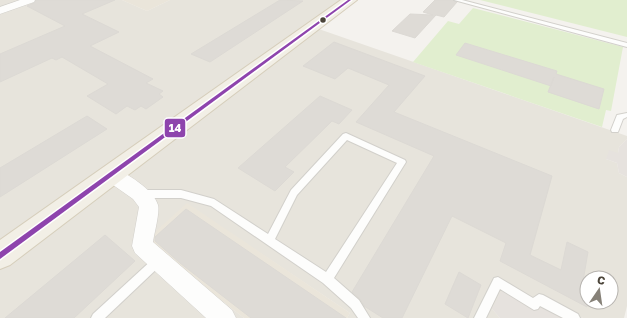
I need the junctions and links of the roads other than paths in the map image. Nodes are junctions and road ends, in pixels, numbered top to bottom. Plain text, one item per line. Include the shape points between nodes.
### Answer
1 (30, 0) edge
2 (350, 0) edge
3 (456, 0) edge
4 (0, 11) edge
5 (627, 45) edge
6 (627, 115) edge
7 (615, 130) dead end
8 (112, 175) junction
9 (140, 194) junction
10 (270, 240) junction
11 (0, 256) edge
12 (158, 261) junction
13 (327, 279) junction
14 (97, 318) edge
15 (224, 318) edge
16 (364, 318) edge
17 (480, 318) edge
18 (574, 318) edge

1 - 4 street
2 - 8 main road
3 - 5 lane
6 - 7 lane via 620,118
8 - 9 street
8 - 11 main road
9 - 10 lane via 181,194 214,204
9 - 12 street via 149,206 142,246
10 - 13 lane
10 - 13 lane via 294,194 346,136 402,162
12 - 14 lane
12 - 15 street
13 - 16 lane via 355,304
17 - 18 lane via 498,282 534,305 538,299

